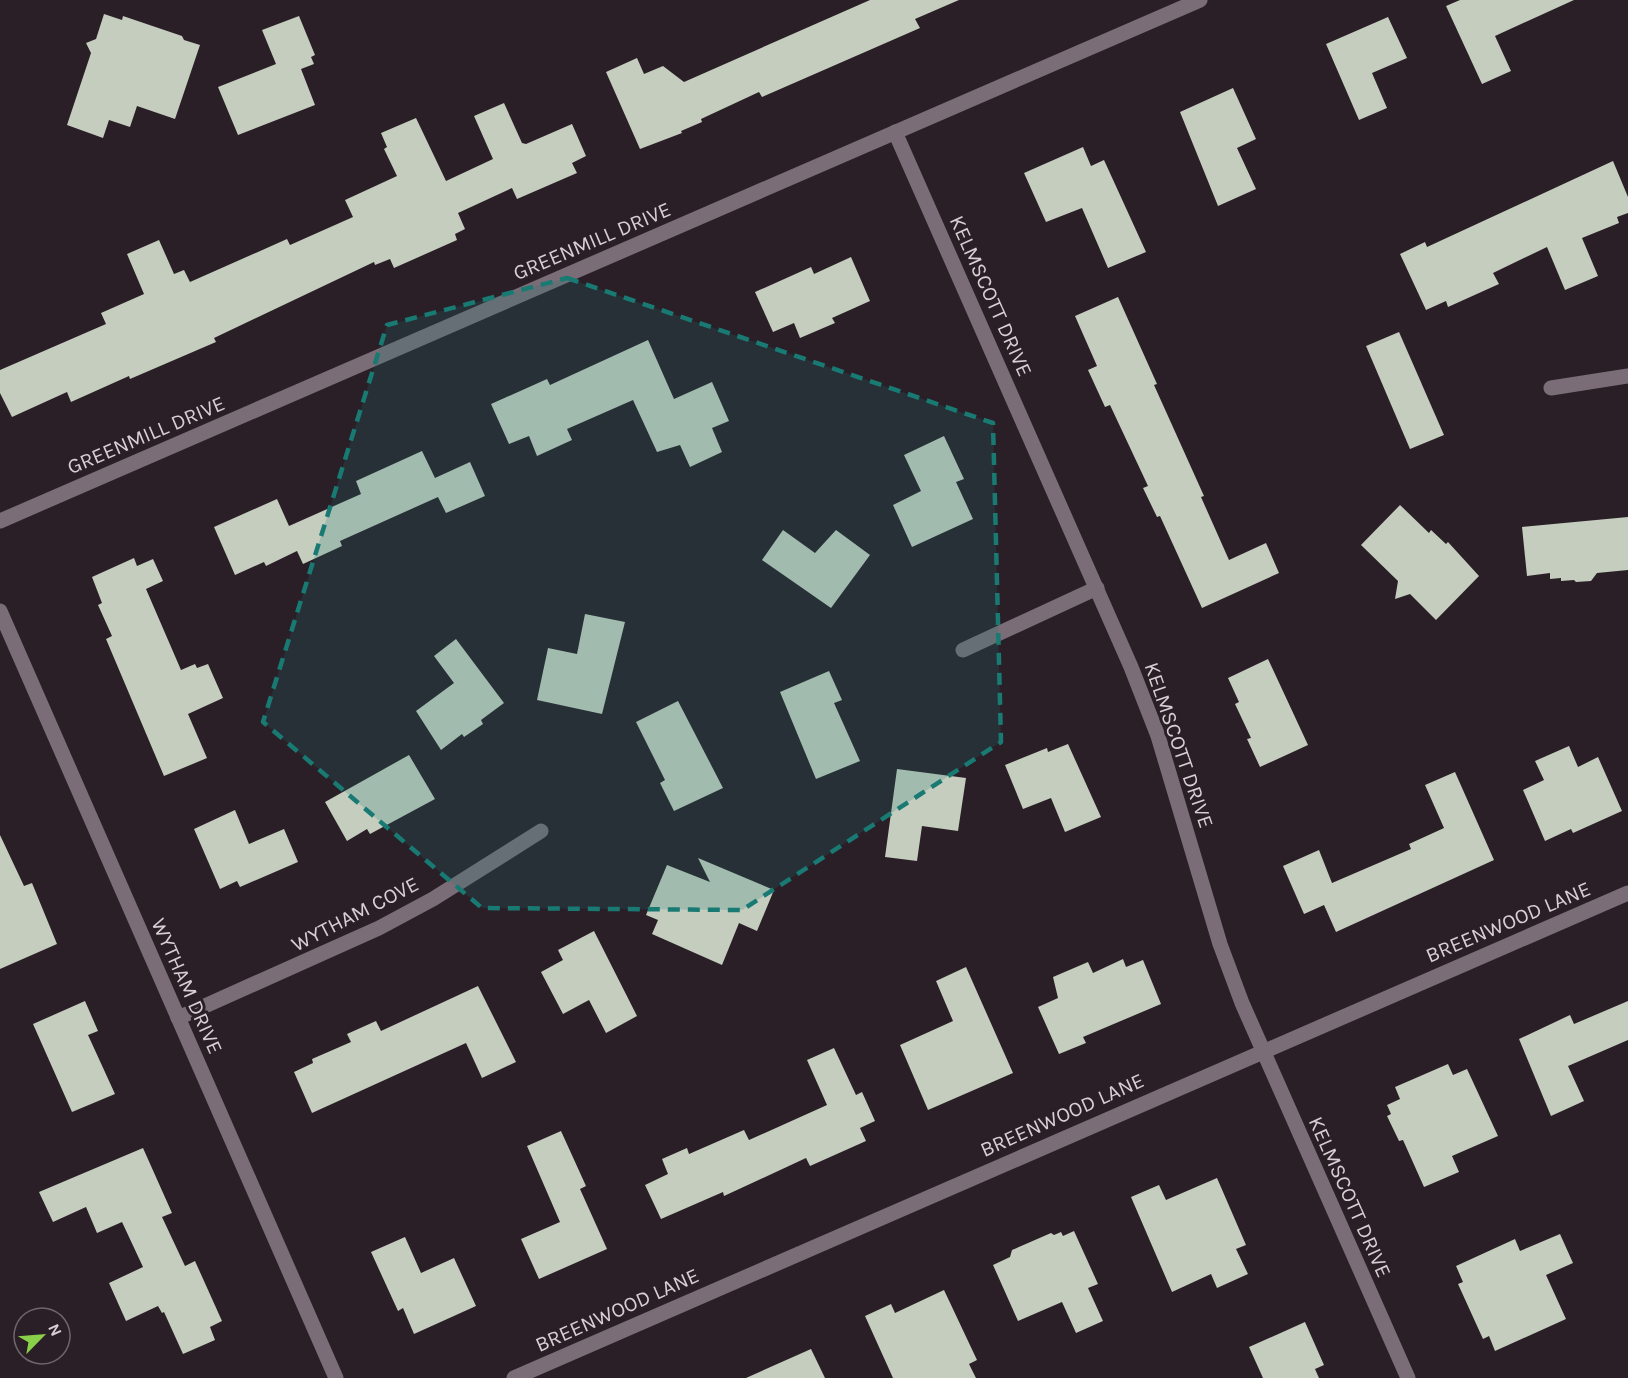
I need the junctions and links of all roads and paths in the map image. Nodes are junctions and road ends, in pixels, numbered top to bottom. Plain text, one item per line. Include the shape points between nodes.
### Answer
1 (1200, 0) edge
2 (895, 132) junction
3 (1628, 376) edge
4 (1551, 388) dead end
5 (0, 521) edge
6 (1097, 588) junction
7 (0, 611) edge
8 (963, 650) dead end
9 (542, 831) dead end
10 (1628, 893) edge
11 (178, 1018) junction
12 (1262, 1050) junction
13 (336, 1378) edge
14 (514, 1378) edge
15 (1408, 1378) edge

1 - 2 street, GREENMILL DRIVE
2 - 5 street, GREENMILL DRIVE
2 - 6 street, KELMSCOTT DRIVE
3 - 4 street
6 - 8 street
6 - 12 street, KELMSCOTT DRIVE via 1158,735 1220,944
7 - 11 street, WYTHAM DRIVE
9 - 11 street, WYTHAM COVE via 380,928
10 - 12 street, BREENWOOD LANE
11 - 13 street, WYTHAM DRIVE
12 - 14 street, BREENWOOD LANE
12 - 15 street, KELMSCOTT DRIVE

